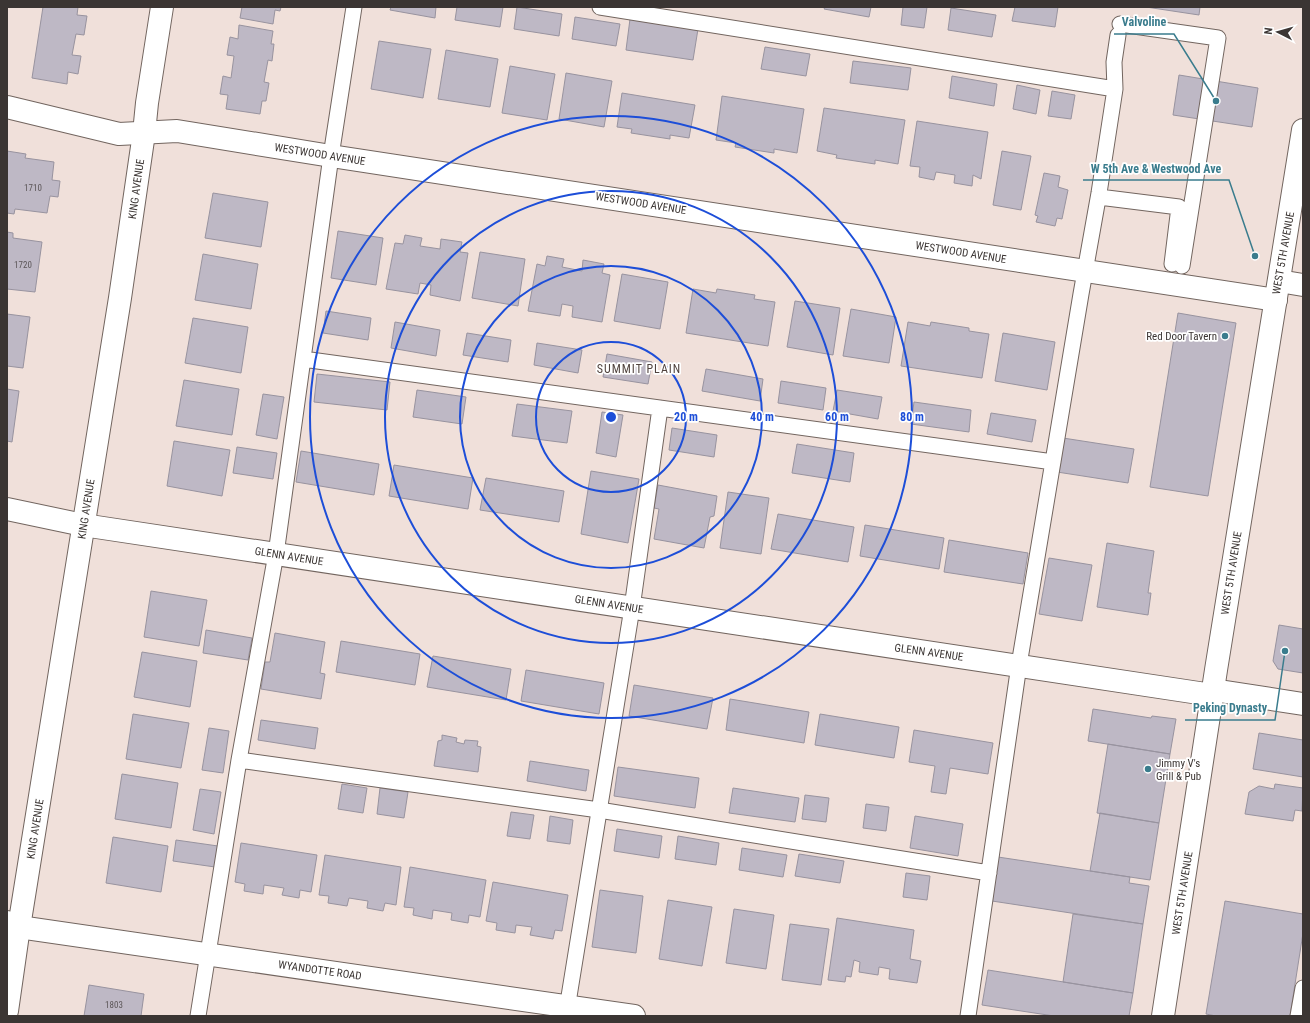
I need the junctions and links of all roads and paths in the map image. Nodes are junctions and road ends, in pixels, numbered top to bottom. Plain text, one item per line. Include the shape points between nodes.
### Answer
1 (162, 7) edge
2 (354, 7) edge
3 (600, 7) edge
4 (1115, 89) junction
5 (7, 107) edge
6 (1303, 130) edge
7 (144, 133) junction
8 (331, 156) junction
9 (1098, 197) junction
10 (1085, 271) junction
11 (1303, 285) edge
12 (1277, 291) junction
13 (304, 359) junction
14 (660, 408) junction
15 (1053, 462) junction
16 (7, 509) edge
17 (83, 525) junction
18 (276, 554) junction
19 (632, 608) junction
20 (1019, 665) junction
21 (1212, 692) junction
22 (1303, 704) edge
23 (239, 760) junction
24 (600, 810) junction
25 (989, 873) junction
26 (13, 925) edge
27 (208, 953) junction
28 (1303, 988) edge
29 (7, 1011) edge
30 (567, 1011) edge
31 (198, 1016) edge
32 (634, 1016) edge
33 (968, 1016) edge
34 (1163, 1016) edge
35 (1298, 1016) edge

1 - 7 street, KING AVENUE
2 - 8 lane
3 - 4 lane
4 - 9 lane
4 - 9 lane via 1114,62 1119,29 1169,31 1218,38 1177,265 1179,207
5 - 7 street, WESTWOOD AVENUE via 119,134
6 - 12 street, WEST 5TH AVENUE
7 - 8 street, WESTWOOD AVENUE via 177,132
7 - 17 street, KING AVENUE
8 - 10 street, WESTWOOD AVENUE
8 - 13 lane
9 - 10 lane
10 - 12 street, WESTWOOD AVENUE
10 - 15 lane
11 - 12 street, WESTWOOD AVENUE
12 - 21 street, WEST 5TH AVENUE
13 - 14 lane
13 - 18 lane
14 - 15 lane
14 - 19 lane
15 - 20 lane
16 - 17 street, GLENN AVENUE
17 - 18 street, GLENN AVENUE
17 - 26 street, KING AVENUE
18 - 19 street, GLENN AVENUE
18 - 23 lane
19 - 20 street, GLENN AVENUE
19 - 24 lane
20 - 21 street, GLENN AVENUE
20 - 25 lane
21 - 22 street, GLENN AVENUE
21 - 34 street, WEST 5TH AVENUE
23 - 24 lane
23 - 27 lane
24 - 25 lane
24 - 30 lane
25 - 33 lane
26 - 27 street, WYANDOTTE ROAD
26 - 29 street, KING AVENUE
27 - 30 street, WYANDOTTE ROAD
27 - 31 lane
28 - 35 lane
30 - 32 street, WYANDOTTE ROAD

